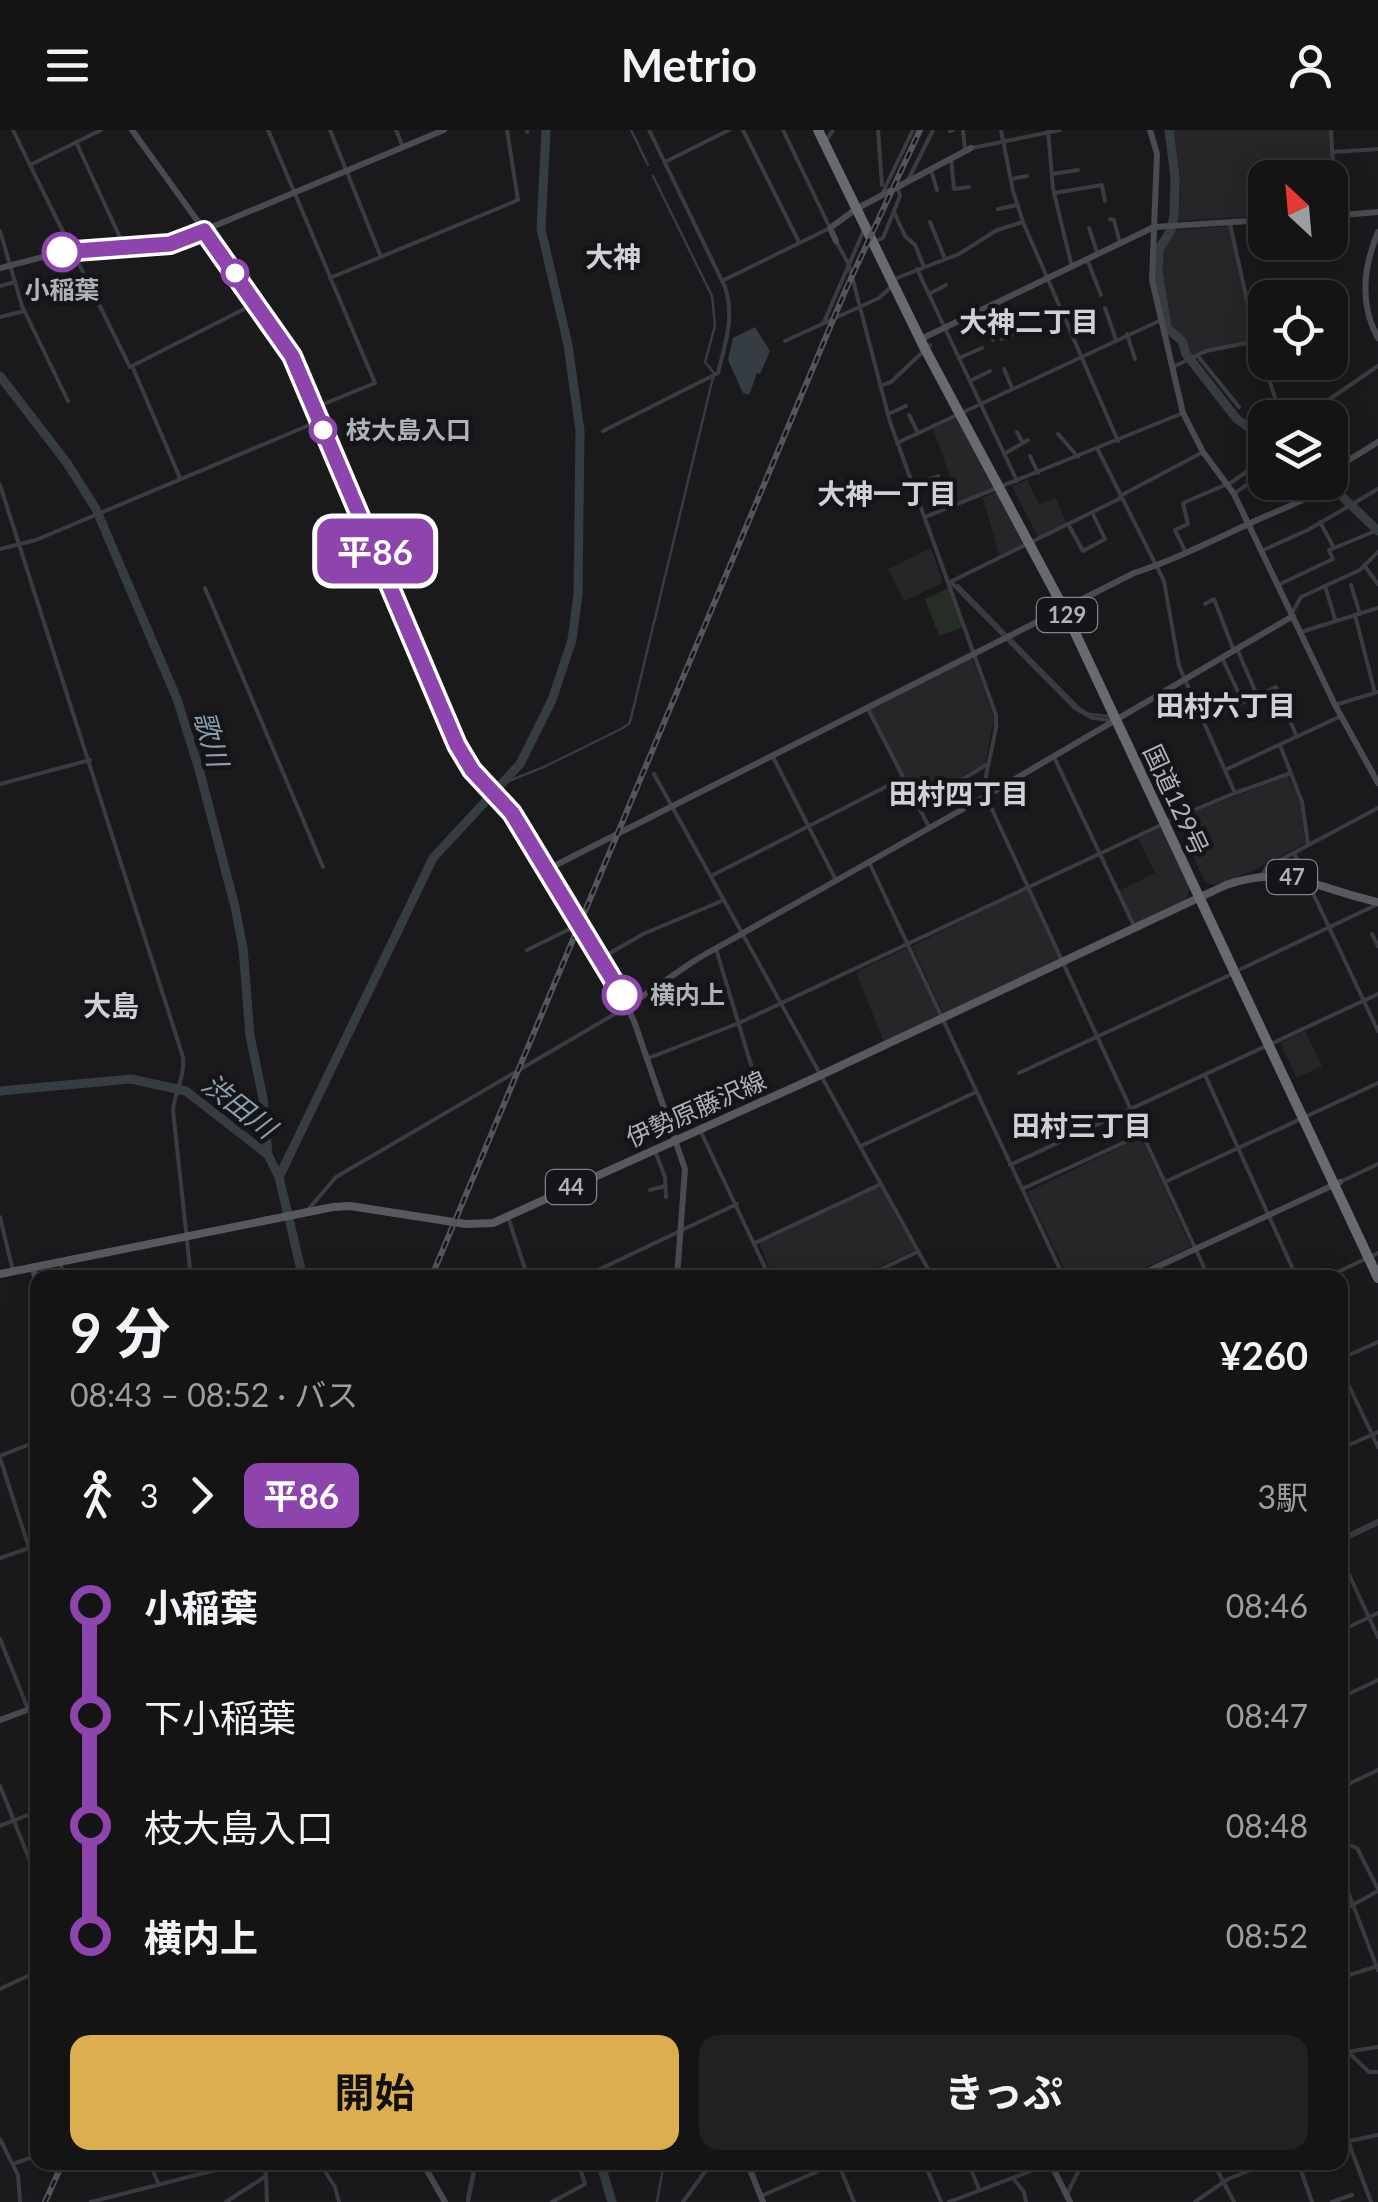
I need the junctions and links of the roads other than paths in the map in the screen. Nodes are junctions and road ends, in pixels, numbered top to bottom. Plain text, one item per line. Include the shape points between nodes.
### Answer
1 (13, 130) edge
2 (101, 130) edge
3 (132, 130) edge
4 (268, 130) edge
5 (330, 130) edge
6 (396, 130) edge
7 (444, 130) edge
8 (507, 130) edge
9 (650, 130) edge
10 (728, 130) edge
11 (744, 130) edge
12 (783, 130) edge
13 (878, 130) edge
14 (913, 130) edge
15 (933, 130) edge
16 (963, 130) edge
17 (1002, 130) edge
18 (1060, 130) edge
19 (1150, 130) edge
20 (1331, 130) edge
21 (1048, 131) edge
22 (826, 132) edge
23 (1003, 141) junction
24 (76, 142) junction
25 (403, 147) junction
26 (968, 149) junction
27 (1378, 149) edge
28 (1332, 152) junction
29 (951, 158) junction
30 (1332, 160) edge
31 (665, 162) junction
32 (30, 165) junction
33 (347, 170) junction
34 (931, 170) junction
35 (1078, 170) dead end
36 (1052, 174) junction
37 (1027, 176) dead end
38 (1011, 179) junction
39 (906, 184) junction
40 (898, 189) junction
41 (966, 189) dead end
42 (937, 190) dead end
43 (882, 192) junction
44 (294, 193) junction
45 (1054, 193) junction
46 (1106, 198) dead end
47 (1018, 205) junction
48 (858, 207) junction
49 (998, 209) dead end
50 (894, 212) junction
51 (1378, 212) edge
52 (1348, 215) edge
53 (1114, 220) dead end
54 (1248, 221) edge
55 (1024, 222) junction
56 (1229, 222) junction
57 (932, 225) dead end
58 (1154, 227) junction
59 (830, 228) junction
60 (866, 228) junction
61 (1089, 228) dead end
62 (204, 231) junction
63 (0, 232) edge
64 (1378, 232) edge
65 (878, 240) junction
66 (836, 241) joint
67 (1120, 242) junction
68 (800, 243) junction
69 (124, 246) junction
70 (70, 250) junction
71 (1098, 254) junction
72 (382, 257) junction
73 (945, 259) junction
74 (1087, 260) junction
75 (849, 265) junction
76 (4, 266) edge
77 (924, 266) junction
78 (1072, 267) junction
79 (917, 269) junction
80 (330, 278) junction
81 (1049, 278) junction
82 (722, 281) junction
83 (15, 282) junction
84 (895, 282) junction
85 (946, 285) dead end
86 (0, 286) edge
87 (928, 294) junction
88 (1101, 295) dead end
89 (256, 303) junction
90 (992, 305) junction
91 (858, 306) junction
92 (1248, 306) edge
93 (1104, 308) dead end
94 (24, 311) junction
95 (977, 312) junction
96 (0, 317) edge
97 (1159, 321) junction
98 (824, 322) junction
99 (945, 328) junction
100 (1127, 334) junction
101 (1007, 337) dead end
102 (1378, 338) edge
103 (992, 340) dead end
104 (1116, 340) junction
105 (785, 341) dead end
106 (925, 343) junction
107 (1248, 343) edge
108 (982, 348) dead end
109 (1197, 355) junction
110 (1082, 356) junction
111 (959, 358) junction
112 (1136, 359) dead end
113 (1378, 366) edge
114 (133, 368) junction
115 (1170, 368) junction
116 (1004, 369) dead end
117 (990, 371) dead end
118 (970, 381) junction
119 (880, 386) junction
120 (1012, 388) junction
121 (1328, 400) edge
122 (68, 402) dead end
123 (980, 403) junction
124 (906, 406) dead end
125 (1239, 407) dead end
126 (314, 408) junction
127 (962, 412) junction
128 (1183, 413) junction
129 (888, 414) junction
130 (909, 415) dead end
131 (319, 421) junction
132 (603, 431) dead end
133 (1017, 432) dead end
134 (918, 434) junction
135 (1058, 434) dead end
136 (1118, 441) junction
137 (1378, 442) edge
138 (897, 443) junction
139 (1098, 450) junction
140 (1203, 452) junction
141 (1004, 454) junction
142 (1030, 456) dead end
143 (1078, 458) junction
144 (1348, 461) edge
145 (1248, 470) edge
146 (1038, 473) junction
147 (938, 476) dead end
148 (180, 479) junction
149 (0, 484) edge
150 (1226, 484) junction
151 (1248, 484) edge
152 (1007, 485) junction
153 (913, 486) junction
154 (1378, 489) edge
155 (1234, 494) junction
156 (1121, 497) junction
157 (1299, 500) edge
158 (1092, 512) junction
159 (925, 517) junction
160 (1320, 522) junction
161 (1068, 524) junction
162 (1248, 524) junction
163 (1373, 532) dead end
164 (1032, 542) junction
165 (17, 546) junction
166 (1334, 548) junction
167 (0, 549) edge
168 (1261, 551) junction
169 (1378, 552) edge
170 (1186, 553) junction
171 (1364, 565) junction
172 (1155, 566) junction
173 (949, 583) junction
174 (1378, 584) edge
175 (1278, 585) junction
176 (1351, 585) dead end
177 (1325, 586) junction
178 (206, 588) dead end
179 (1205, 604) dead end
180 (1066, 606) junction
181 (1378, 608) edge
182 (1292, 614) junction
183 (1358, 614) junction
184 (1336, 621) junction
185 (1301, 632) junction
186 (1005, 637) junction
187 (1236, 650) junction
188 (974, 653) junction
189 (1222, 658) junction
190 (1184, 680) junction
191 (1376, 692) edge
192 (1257, 696) junction
193 (1243, 702) junction
194 (1335, 705) junction
195 (867, 707) junction
196 (1341, 716) junction
197 (1119, 718) junction
198 (1204, 720) junction
199 (1297, 737) junction
200 (1280, 744) junction
201 (772, 755) junction
202 (1054, 757) junction
203 (90, 760) junction
204 (988, 764) junction
205 (1225, 770) junction
206 (1375, 771) edge
207 (654, 774) dead end
208 (1291, 774) junction
209 (903, 778) junction
210 (1378, 783) edge
211 (0, 784) edge
212 (911, 792) junction
213 (1236, 793) junction
214 (986, 796) junction
215 (672, 806) junction
216 (1378, 808) edge
217 (1168, 822) junction
218 (808, 827) junction
219 (929, 828) junction
220 (1308, 844) junction
221 (1294, 852) junction
222 (1100, 853) junction
223 (869, 862) junction
224 (323, 867) dead end
225 (544, 870) junction
226 (1262, 875) junction
227 (711, 876) junction
228 (1308, 880) junction
229 (837, 881) junction
230 (1028, 887) junction
231 (1203, 895) junction
232 (724, 900) junction
233 (1378, 903) edge
234 (578, 926) junction
235 (1135, 928) junction
236 (1330, 928) junction
237 (1372, 934) dead end
238 (744, 935) junction
239 (907, 943) junction
240 (1378, 946) edge
241 (716, 949) junction
242 (527, 950) dead end
243 (600, 960) junction
244 (1063, 962) junction
245 (1238, 971) junction
246 (1378, 994) edge
247 (1364, 1001) junction
248 (781, 1003) junction
249 (628, 1006) junction
250 (943, 1018) junction
251 (738, 1023) junction
252 (1378, 1030) edge
253 (1098, 1036) junction
254 (1272, 1044) junction
255 (646, 1059) junction
256 (1018, 1072) dead end
257 (821, 1076) junction
258 (1205, 1076) junction
259 (1378, 1083) edge
260 (976, 1092) junction
261 (762, 1102) junction
262 (1132, 1110) junction
263 (1306, 1117) junction
264 (700, 1130) junction
265 (1143, 1134) junction
266 (676, 1142) junction
267 (860, 1146) junction
268 (1239, 1148) junction
269 (655, 1151) junction
270 (1378, 1164) edge
271 (1010, 1165) junction
272 (1165, 1182) junction
273 (1337, 1183) junction
274 (881, 1184) junction
275 (666, 1186) junction
276 (1022, 1189) junction
277 (650, 1190) dead end
278 (666, 1197) dead end
279 (737, 1204) junction
280 (306, 1212) junction
281 (1268, 1215) junction
282 (0, 1217) edge
283 (508, 1217) junction
284 (683, 1230) junction
285 (186, 1236) junction
286 (754, 1242) junction
287 (1196, 1248) junction
288 (919, 1252) junction
289 (1375, 1257) edge
290 (61, 1261) junction
291 (33, 1267) junction
292 (34, 1270) edge
293 (62, 1270) edge
294 (190, 1270) edge
295 (525, 1270) edge
296 (597, 1270) edge
297 (678, 1270) edge
298 (766, 1270) edge
299 (880, 1270) edge
300 (929, 1270) edge
301 (1060, 1270) edge
302 (1150, 1270) edge
303 (1206, 1270) edge
304 (1293, 1270) edge
305 (1344, 1270) edge
306 (12, 1271) junction
307 (0, 1274) edge
308 (1378, 1278) edge
309 (1378, 1342) edge
310 (1348, 1355) edge
311 (1348, 1382) edge
312 (1375, 1433) edge
313 (30, 1444) edge
314 (1348, 1446) edge
315 (1378, 1447) edge
316 (0, 1457) edge
317 (1378, 1521) edge
318 (1348, 1535) edge
319 (29, 1548) joint
320 (0, 1558) edge
321 (1348, 1572) edge
322 (1378, 1614) edge
323 (1369, 1618) junction
324 (1348, 1627) edge
325 (1378, 1637) edge
326 (0, 1639) edge
327 (1378, 1680) edge
328 (1348, 1694) edge
329 (28, 1709) joint
330 (0, 1720) edge
331 (1378, 1770) edge
332 (1348, 1784) edge
333 (0, 1786) edge
334 (30, 1814) edge
335 (13, 1820) junction
336 (0, 1826) edge
337 (1348, 1840) edge
338 (30, 1861) edge
339 (1348, 1889) edge
340 (1378, 1890) edge
341 (1354, 1902) junction
342 (1348, 1906) edge
343 (1378, 1967) edge
344 (30, 1975) edge
345 (1348, 1976) edge
346 (0, 1989) edge
347 (1378, 2047) edge
348 (1348, 2052) joint
349 (1378, 2072) edge
350 (1378, 2136) edge
351 (0, 2139) edge
352 (1348, 2141) joint
353 (30, 2158) edge
354 (14, 2164) junction
355 (153, 2170) edge
356 (218, 2170) edge
357 (265, 2170) edge
358 (324, 2170) edge
359 (427, 2170) edge
360 (474, 2170) edge
361 (581, 2170) edge
362 (706, 2170) edge
363 (749, 2170) edge
364 (823, 2170) edge
365 (841, 2170) edge
366 (927, 2170) edge
367 (972, 2170) edge
368 (1034, 2170) edge
369 (1055, 2170) edge
370 (1077, 2170) edge
371 (1217, 2170) edge
372 (1253, 2170) edge
373 (1301, 2170) edge
374 (266, 2176) junction
375 (1013, 2178) junction
376 (1223, 2183) junction
377 (159, 2186) junction
378 (980, 2189) junction
379 (1352, 2195) dead end
380 (1069, 2198) edge
381 (762, 2199) edge
382 (20, 2202) edge
383 (91, 2202) edge
384 (226, 2202) edge
385 (267, 2202) edge
386 (338, 2202) edge
387 (445, 2202) edge
388 (468, 2202) edge
389 (552, 2202) edge
390 (683, 2202) edge
391 (854, 2202) edge
392 (941, 2202) edge
393 (949, 2202) edge
394 (1026, 2202) edge
395 (1195, 2202) edge
396 (1234, 2202) edge
397 (1312, 2202) edge
398 (1332, 2202) edge
399 (1370, 2202) edge

1 - 32 street
2 - 24 street
3 - 62 street
4 - 44 street
5 - 33 street
6 - 25 street
7 - 25 street
8 - 72 street via 518,200
9 - 31 street
10 - 31 street
11 - 68 street
12 - 59 street
13 - 43 street
14 - 43 street
15 - 39 street
16 - 26 street
17 - 23 street
18 - 21 street
19 - 58 street via 1157,154
20 - 28 street
21 - 23 street
21 - 36 street
22 - 48 highway, 国道129号 / 129
23 - 26 street
23 - 38 street
24 - 32 street
24 - 69 street
25 - 33 street
26 - 29 street
27 - 28 street
28 - 30 street
29 - 34 street
29 - 41 street via 954,189
31 - 82 street
32 - 70 street
33 - 44 street
33 - 72 street
34 - 39 street
34 - 42 street
35 - 36 street
36 - 45 street
37 - 38 street
38 - 47 street
39 - 40 street
40 - 43 street
40 - 50 street
43 - 48 street
44 - 62 street
44 - 80 street
45 - 46 street via 1102,186
45 - 78 street
47 - 49 street
47 - 55 street
48 - 59 street
48 - 60 highway, 国道129号 / 129
48 - 65 highway, 国道129号 / 129
50 - 65 street
50 - 77 street
51 - 52 street
53 - 67 street
54 - 56 street
55 - 73 street
55 - 81 street
56 - 58 street
56 - 92 street
57 - 73 street
58 - 67 street
58 - 97 street
59 - 66 street
59 - 68 street
60 - 75 street
60 - 84 highway, 国道129号 / 129
61 - 71 street
62 - 69 street via 170,244
62 - 89 street
63 - 76 street
64 - 102 street via 1365,294
65 - 84 highway, 国道129号 / 129
66 - 75 street
67 - 71 street
68 - 82 street
69 - 70 street
70 - 76 street
70 - 114 street
71 - 74 street
72 - 80 street
73 - 77 street
74 - 78 street
74 - 88 street
75 - 91 street
75 - 98 street
76 - 83 street
77 - 79 street
78 - 81 street
79 - 84 street
79 - 87 street
80 - 126 street via 375,383
81 - 90 street
81 - 110 street
82 - 132 street via 730,315 718,373
83 - 86 street
83 - 94 street
84 - 91 street
84 - 106 highway, 国道129号 / 129
85 - 87 street
87 - 99 street
89 - 114 street
89 - 126 street via 286,345
90 - 95 street
90 - 101 street
91 - 98 street
91 - 119 street
93 - 104 street
94 - 96 street
94 - 122 street
95 - 99 street
95 - 103 street
97 - 100 street
97 - 115 street
98 - 105 street
99 - 106 street
99 - 111 street
100 - 104 street
100 - 112 street
104 - 110 street
106 - 119 street
106 - 127 highway, 国道129号 / 129
107 - 109 street
108 - 111 street
109 - 115 street
109 - 125 street
110 - 120 street
110 - 136 street
111 - 118 street
113 - 121 street
114 - 148 street
115 - 128 street
116 - 120 street
117 - 118 street
118 - 123 street
119 - 129 street
120 - 123 street
123 - 127 street
123 - 141 street
124 - 129 street
126 - 131 street
127 - 134 street
127 - 152 highway, 国道129号 / 129
128 - 136 street
128 - 140 street
129 - 138 street
130 - 134 street
131 - 148 street
131 - 225 street via 457,745 512,813
133 - 141 street via 1025,441
134 - 138 street
135 - 143 street
136 - 139 street
137 - 144 street
138 - 153 street
139 - 143 street
139 - 156 street
140 - 150 street
140 - 156 street
141 - 152 street
142 - 146 street
143 - 146 street
145 - 150 street
146 - 152 street
147 - 153 street
148 - 165 street
149 - 165 street
150 - 155 street
150 - 170 street via 1183,503 1188,524 1175,530
151 - 155 street
152 - 159 street
152 - 164 highway, 国道129号 / 129
153 - 159 street
154 - 160 street
155 - 162 street
156 - 158 street
156 - 172 street
157 - 162 street
158 - 161 street
158 - 161 street via 1105,539 1082,550
159 - 173 street
160 - 166 street
160 - 168 street
161 - 164 street
162 - 168 street
162 - 170 street
163 - 166 street
164 - 173 street
164 - 180 highway, 国道129号 / 129
165 - 167 street
165 - 203 street
166 - 175 street via 1333,559
168 - 175 street
169 - 171 street
170 - 172 street
171 - 174 street
171 - 177 street
172 - 180 street
172 - 190 street via 1167,591
173 - 186 street
173 - 188 street
175 - 182 street
176 - 183 street
177 - 182 street via 1301,597
177 - 184 street
178 - 224 street
179 - 187 street via 1214,599
180 - 186 street
180 - 197 highway, 国道129号 / 129
181 - 183 street
182 - 185 street
182 - 187 street
183 - 184 street
183 - 191 street
184 - 185 street
185 - 194 street
186 - 188 street
186 - 197 street via 1084,715
187 - 189 street
187 - 192 street
188 - 195 street
188 - 204 street via 996,715
189 - 190 street
189 - 193 street
190 - 197 street
190 - 198 street
191 - 194 street
192 - 193 street
192 - 199 street via 1276,687
193 - 198 street
194 - 196 street
195 - 201 street
195 - 209 street
196 - 199 street
196 - 206 street
197 - 202 street
197 - 217 highway, 国道129号 / 129
198 - 205 street
199 - 200 street
200 - 205 street
200 - 208 street
201 - 215 street
201 - 218 street
202 - 214 street
202 - 222 street
203 - 211 street
203 - 285 street via 183,1057 173,1110
204 - 212 street via 963,780
204 - 214 street
205 - 213 street
206 - 210 street
207 - 215 street
208 - 213 street
208 - 220 street
209 - 212 street
209 - 218 street
212 - 219 street
213 - 217 street
214 - 219 street
214 - 230 street
215 - 225 street
215 - 227 street
216 - 220 street
217 - 222 street
217 - 231 highway, 国道129号 / 129
218 - 227 street
218 - 229 street
219 - 223 street
220 - 221 street
221 - 226 street
221 - 228 street
222 - 230 street
222 - 235 street
223 - 229 street
223 - 239 street
225 - 234 street
226 - 228 main road, 47
226 - 231 main road, 47
227 - 232 street
228 - 233 main road, 47
228 - 236 street
229 - 238 street
230 - 239 street
230 - 244 street
231 - 235 main road, 伊勢原藤沢線 / 44
231 - 245 highway, 国道129号 / 129
232 - 238 street
232 - 243 street via 642,934
233 - 236 street
234 - 242 street
234 - 243 street
235 - 244 main road, 伊勢原藤沢線 / 44
236 - 245 street
236 - 247 street
237 - 240 street
238 - 241 street
238 - 248 street
239 - 248 street
239 - 250 street
241 - 249 street
241 - 251 street
243 - 249 street
244 - 250 main road, 伊勢原藤沢線 / 44
244 - 253 street
245 - 253 street
245 - 254 highway, 国道129号 / 129
246 - 247 street
247 - 252 street
247 - 254 street
248 - 251 street
248 - 257 street
249 - 255 street
249 - 280 street via 336,1177
250 - 257 main road, 伊勢原藤沢線 / 44
250 - 260 street
251 - 255 street
251 - 261 street
253 - 256 street
253 - 262 street
254 - 258 street
254 - 263 highway, 国道129号 / 129
255 - 266 street
257 - 261 main road, 伊勢原藤沢線 / 44
257 - 267 street
258 - 262 street
258 - 268 street
259 - 263 street
260 - 267 street
260 - 271 street
261 - 264 main road, 伊勢原藤沢線 / 44
262 - 265 street
262 - 271 street
263 - 268 street
263 - 273 highway, 国道129号 / 129
264 - 266 main road, 伊勢原藤沢線 / 44
264 - 279 street
265 - 272 street
265 - 276 street
266 - 269 main road, 伊勢原藤沢線 / 44
266 - 284 street via 685,1169
267 - 274 street
268 - 272 street
268 - 281 street
269 - 275 street
269 - 283 main road, 伊勢原藤沢線 / 44
270 - 273 street
271 - 276 street
272 - 287 street
273 - 281 street
273 - 289 highway, 国道129号 / 129
274 - 286 street
274 - 288 street
275 - 277 street
275 - 278 street
276 - 301 street
279 - 284 street
279 - 286 street
280 - 283 main road, 伊勢原藤沢線 / 44 via 350,1206 477,1225
280 - 285 main road, 伊勢原藤沢線 / 44
281 - 287 street
281 - 304 street
282 - 306 street
283 - 295 street
284 - 296 street
284 - 297 street
285 - 290 main road, 伊勢原藤沢線 / 44
285 - 294 street
286 - 298 street
287 - 302 street
287 - 303 street
288 - 299 street
288 - 300 street
289 - 305 street
289 - 308 highway, 国道129号 / 129
290 - 291 main road, 伊勢原藤沢線 / 44
290 - 293 street
291 - 292 street
291 - 306 main road, 伊勢原藤沢線 / 44
306 - 307 main road, 伊勢原藤沢線 / 44
309 - 310 street
311 - 312 street
312 - 314 street
312 - 315 street
313 - 316 street
316 - 319 street
317 - 318 street
319 - 320 street
321 - 323 street
322 - 323 street
323 - 324 street
323 - 325 street
326 - 329 street
327 - 328 street
329 - 330 street
331 - 332 street
333 - 335 street
334 - 335 street
335 - 336 street
335 - 338 street
337 - 340 street
339 - 341 street
340 - 341 street
341 - 342 street
341 - 343 street
343 - 345 street
344 - 346 street
347 - 348 street
348 - 349 street
350 - 352 street
351 - 354 street
352 - 399 street
353 - 354 street
354 - 382 street
355 - 377 street
356 - 377 street
357 - 374 street
358 - 386 street
359 - 387 street
360 - 388 street
361 - 389 street via 585,2184
362 - 390 street
363 - 381 street
364 - 381 street
365 - 391 street
366 - 392 street
367 - 378 street
368 - 375 street
369 - 380 street
370 - 380 street
371 - 376 street
372 - 376 street
373 - 397 street
374 - 384 street
374 - 385 street
375 - 378 street
375 - 394 street
376 - 395 street
376 - 396 street
377 - 383 street
378 - 393 street
379 - 398 street

